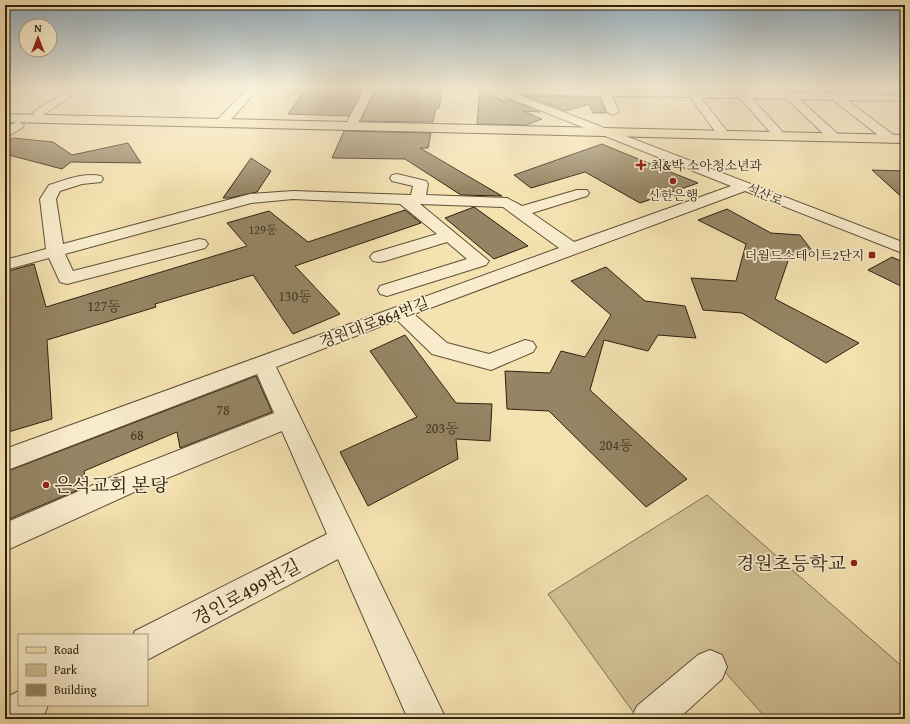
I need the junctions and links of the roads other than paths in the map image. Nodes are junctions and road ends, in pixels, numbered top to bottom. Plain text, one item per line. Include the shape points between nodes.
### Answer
1 (172, 122) edge
2 (215, 122) edge
3 (353, 122) edge
4 (579, 122) edge
5 (714, 122) edge
6 (767, 122) edge
7 (817, 122) edge
8 (868, 122) edge
9 (225, 123) junction
10 (5, 125) edge
11 (18, 125) junction
12 (351, 126) junction
13 (607, 132) junction
14 (5, 134) edge
15 (724, 135) junction
16 (780, 136) junction
17 (835, 138) junction
18 (891, 139) junction
19 (905, 140) edge
20 (397, 178) dead end
21 (96, 179) dead end
22 (745, 186) junction
23 (582, 193) dead end
24 (411, 199) junction
25 (519, 212) junction
26 (450, 236) junction
27 (198, 244) dead end
28 (572, 249) junction
29 (905, 249) edge
30 (55, 251) junction
31 (379, 257) dead end
32 (5, 265) edge
33 (387, 290) dead end
34 (400, 312) junction
35 (525, 347) dead end
36 (263, 364) junction
37 (288, 418) junction
38 (5, 460) edge
39 (5, 537) edge
40 (344, 540) junction
41 (148, 643) edge
42 (710, 667) dead end
43 (28, 706) edge
44 (5, 718) edge
45 (427, 719) edge
46 (650, 719) edge

1 - 9 main road
2 - 9 main road
3 - 12 street
4 - 13 street, 석산로
5 - 15 street
6 - 16 street
7 - 17 street
8 - 18 street
9 - 11 main road via 184,128
9 - 12 main road
10 - 11 main road
11 - 14 street
12 - 13 main road
13 - 15 main road
13 - 22 street, 석산로
15 - 16 main road
16 - 17 main road
17 - 18 main road
18 - 19 main road
20 - 24 street via 421,184
21 - 30 street via 81,180 54,188 48,199
22 - 28 street, 경원대로864번길
22 - 29 street, 석산로
23 - 25 street
24 - 25 street via 507,203
24 - 26 street
24 - 30 street via 293,195 250,200 167,224
25 - 28 street
26 - 31 street
26 - 33 street via 480,261
27 - 30 street via 67,278
28 - 34 street, 경원대로864번길
30 - 32 street
34 - 35 street via 440,349 491,362
34 - 36 street, 경원대로864번길
36 - 37 street
36 - 38 street, 경원대로864번길
37 - 39 street via 133,480
37 - 40 street
40 - 41 street, 경인로499번길
40 - 45 street
42 - 46 street
43 - 44 street

